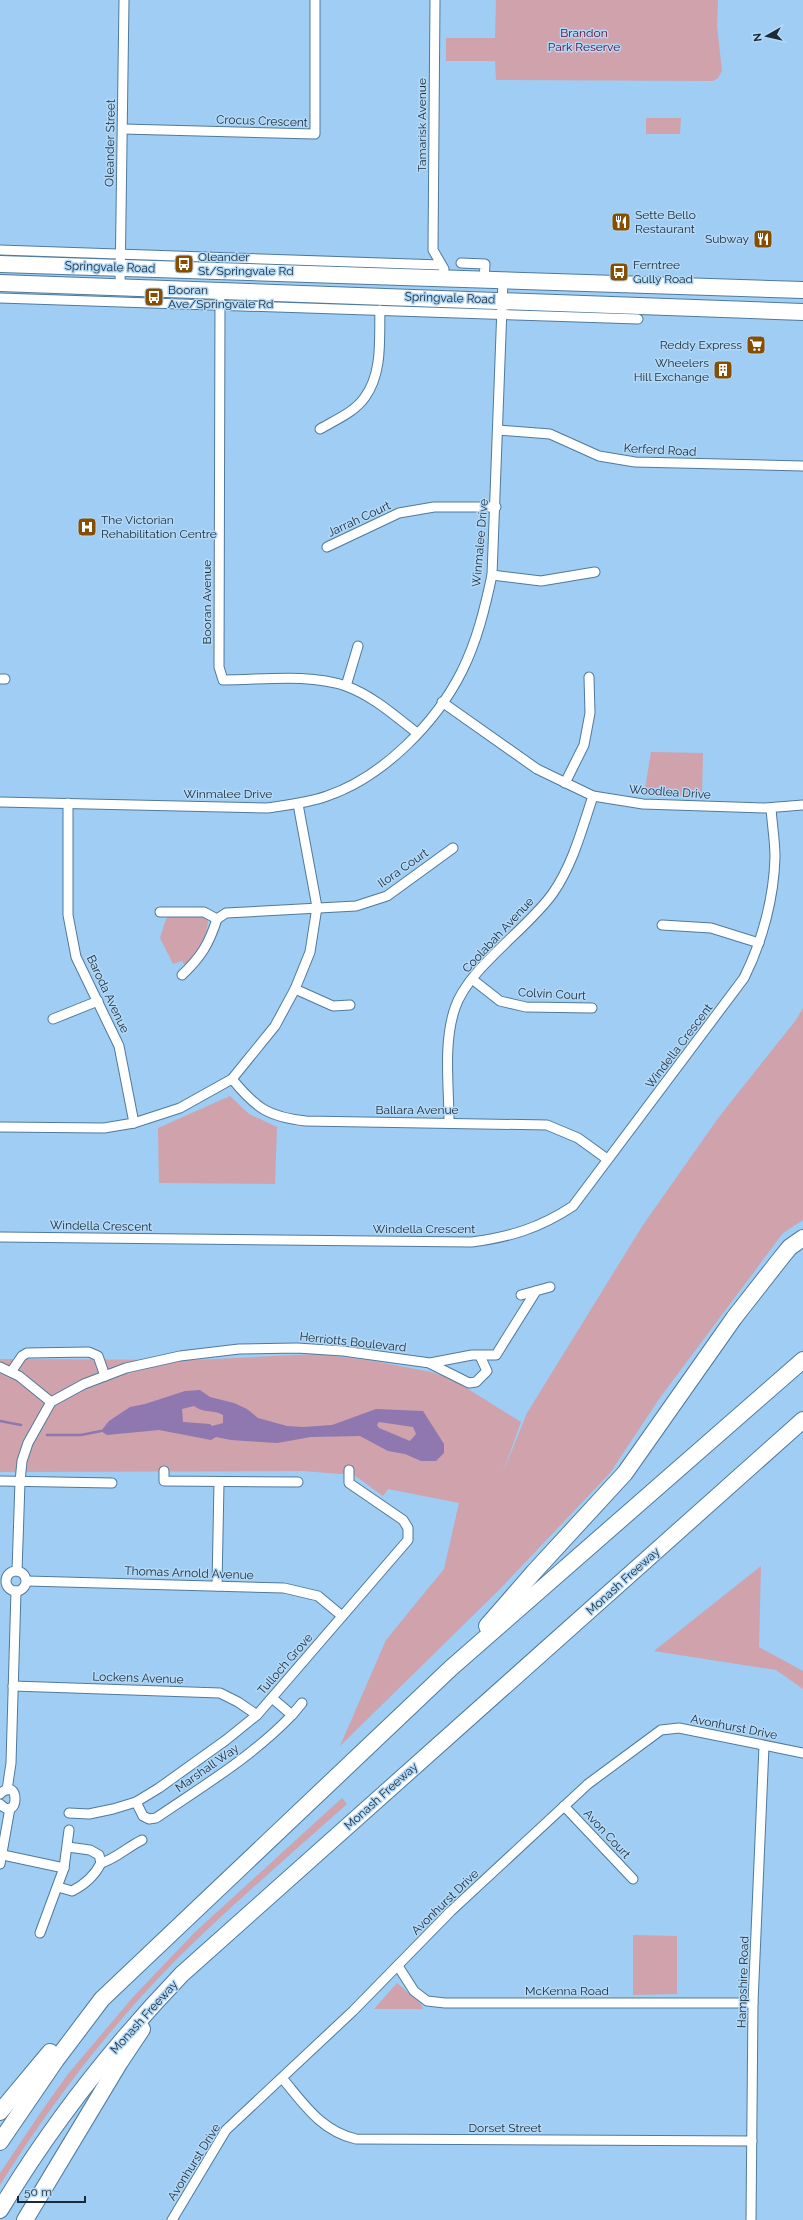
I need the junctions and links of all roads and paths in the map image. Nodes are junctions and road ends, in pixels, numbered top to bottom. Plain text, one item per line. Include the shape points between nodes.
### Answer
1 (124, 0) edge
2 (315, 0) edge
3 (435, 0) edge
4 (123, 129) junction
5 (0, 250) edge
6 (433, 250) junction
7 (121, 260) junction
8 (461, 263) dead end
9 (0, 264) edge
10 (422, 265) junction
11 (445, 272) junction
12 (484, 280) junction
13 (503, 280) junction
14 (0, 283) edge
15 (97, 286) junction
16 (120, 287) junction
17 (220, 290) junction
18 (803, 290) edge
19 (0, 298) edge
20 (90, 301) junction
21 (220, 306) junction
22 (502, 308) junction
23 (380, 310) junction
24 (803, 312) edge
25 (638, 319) dead end
26 (320, 429) dead end
27 (498, 430) junction
28 (803, 466) edge
29 (496, 507) junction
30 (327, 547) dead end
31 (595, 572) dead end
32 (492, 575) junction
33 (358, 646) dead end
34 (589, 677) dead end
35 (346, 686) junction
36 (442, 702) junction
37 (417, 734) junction
38 (565, 784) junction
39 (594, 796) junction
40 (0, 802) edge
41 (68, 803) junction
42 (298, 804) junction
43 (803, 805) edge
44 (771, 808) junction
45 (452, 848) dead end
46 (317, 907) junction
47 (160, 912) dead end
48 (217, 919) junction
49 (662, 925) dead end
50 (759, 943) junction
51 (182, 975) dead end
52 (472, 979) junction
53 (295, 989) junction
54 (98, 1001) junction
55 (350, 1005) dead end
56 (592, 1008) dead end
57 (53, 1019) dead end
58 (232, 1079) junction
59 (134, 1122) junction
60 (449, 1122) junction
61 (0, 1127) edge
62 (607, 1159) junction
63 (0, 1237) edge
64 (803, 1238) edge
65 (550, 1287) dead end
66 (536, 1291) junction
67 (521, 1295) dead end
68 (496, 1355) junction
69 (480, 1356) junction
70 (803, 1360) edge
71 (430, 1363) junction
72 (0, 1367) edge
73 (487, 1371) junction
74 (11, 1372) junction
75 (105, 1376) junction
76 (51, 1402) junction
77 (803, 1420) edge
78 (349, 1470) dead end
79 (164, 1471) dead end
80 (0, 1481) edge
81 (20, 1482) junction
82 (219, 1482) junction
83 (298, 1482) dead end
84 (112, 1483) dead end
85 (17, 1571) junction
86 (3, 1580) edge
87 (27, 1581) junction
88 (217, 1586) junction
89 (16, 1591) junction
90 (342, 1616) junction
91 (451, 1668) junction
92 (14, 1686) junction
93 (272, 1698) junction
94 (302, 1703) dead end
95 (257, 1715) junction
96 (292, 1715) junction
97 (764, 1746) junction
98 (803, 1753) edge
99 (3, 1792) edge
100 (136, 1802) junction
101 (0, 1804) edge
102 (564, 1806) junction
103 (10, 1808) junction
104 (69, 1813) dead end
105 (69, 1830) dead end
106 (142, 1840) dead end
107 (68, 1847) junction
108 (1, 1859) edge
109 (101, 1863) junction
110 (64, 1868) junction
111 (633, 1879) dead end
112 (58, 1887) junction
113 (40, 1933) dead end
114 (398, 1966) junction
115 (182, 1974) junction
116 (102, 1999) junction
117 (753, 2003) junction
118 (282, 2078) junction
119 (0, 2112) edge
120 (752, 2141) junction
121 (0, 2142) edge
122 (0, 2210) edge
123 (25, 2220) edge
124 (172, 2220) edge
125 (751, 2220) edge

1 - 4 street, Oleander Street
2 - 4 street, Crocus Crescent via 315,134
3 - 6 street, Tamarisk Avenue
4 - 7 street, Oleander Street
5 - 7 street, Springvale Road
6 - 10 street
6 - 11 street, Tamarisk Avenue
7 - 9 highway, Springvale Road
7 - 10 street, Springvale Road
7 - 11 highway, Springvale Road
7 - 16 street, Oleander Street
8 - 12 street, Springvale Road via 485,264
10 - 11 street, Springvale Road
11 - 12 highway, Springvale Road
12 - 13 highway, Springvale Road
13 - 18 highway, Springvale Road
13 - 22 street, Winmalee Drive
14 - 15 highway, Springvale Road
15 - 16 highway, Springvale Road
15 - 20 street, Springvale Road
16 - 17 highway, Springvale Road
17 - 21 street, Booran Avenue
17 - 22 highway, Springvale Road
19 - 20 street, Springvale Road
20 - 21 street, Springvale Road
21 - 23 street, Springvale Road
21 - 35 street, Booran Avenue via 219,667 223,680 297,679
22 - 23 street, Springvale Road
22 - 24 highway, Springvale Road
22 - 25 street, Springvale Road
22 - 27 street, Winmalee Drive
23 - 26 street via 377,369 365,397 347,414
27 - 28 street, Kerferd Road via 550,434 599,456 635,462
27 - 29 street, Winmalee Drive
29 - 30 street, Jarrah Court via 434,507 399,513
29 - 32 street, Winmalee Drive
31 - 32 street via 541,581
32 - 36 street, Winmalee Drive via 483,617 462,671
33 - 35 street
34 - 38 street via 590,713 584,745
35 - 37 street, Booran Avenue via 383,705
36 - 37 street, Winmalee Drive
36 - 38 street, Woodlea Drive via 537,769
37 - 42 street, Winmalee Drive via 368,776 326,796
38 - 39 street, Woodlea Drive
39 - 44 street, Woodlea Drive via 642,804
39 - 52 street, Coolabah Avenue via 570,864 552,894 536,914
40 - 41 street, Winmalee Drive
41 - 42 street, Winmalee Drive via 267,808
41 - 54 street, Baroda Avenue via 68,915 76,957
42 - 46 street
43 - 44 street, Woodlea Drive
44 - 50 street, Windella Crescent via 774,871
45 - 46 street, Ilora Court via 387,896 356,906
46 - 48 street, Ilora Court via 226,913
46 - 53 street via 310,952
47 - 48 street via 204,912
48 - 51 street via 210,939 198,960
49 - 50 street via 711,928
50 - 62 street, Windella Crescent via 744,978 733,995
52 - 56 street, Colvin Court via 500,1001 526,1007
52 - 60 street, Coolabah Avenue via 455,1006 448,1033
53 - 55 street via 333,1006
53 - 58 street via 275,1026
54 - 57 street
54 - 59 street, Baroda Avenue via 119,1046
58 - 59 street via 180,1108
58 - 60 street, Ballara Avenue via 251,1102 281,1118 306,1121
59 - 61 street via 104,1128
60 - 62 street, Ballara Avenue via 547,1125 578,1138
62 - 63 street, Windella Crescent via 573,1206 552,1221 507,1237 472,1242
64 - 91 highway via 785,1253 734,1318 625,1473
65 - 66 street
66 - 67 street
66 - 68 street, Herriotts Boulevard
68 - 69 street, Herriotts Boulevard
68 - 73 street, Herriotts Boulevard
69 - 71 street, Herriotts Boulevard
69 - 73 street
70 - 91 highway
71 - 73 street, Herriotts Boulevard via 469,1383 476,1382
71 - 75 street, Herriotts Boulevard via 343,1351 297,1348 238,1349 180,1356 126,1368
72 - 74 street
74 - 75 street via 27,1352 89,1352 98,1356
74 - 76 street
75 - 76 street, Herriotts Boulevard
76 - 81 street via 28,1443 22,1461
77 - 115 highway, Monash Freeway
78 - 90 street, Tulloch Grove via 349,1483 403,1520 408,1528 408,1540
79 - 82 street via 164,1481
80 - 81 street
81 - 84 street
81 - 85 street
82 - 83 street
82 - 88 street
85 - 86 street
85 - 87 street via 24,1574
86 - 89 street via 9,1588
87 - 88 street, Thomas Arnold Avenue
87 - 89 street via 22,1590
88 - 90 street, Thomas Arnold Avenue via 300,1591 318,1596
89 - 92 street
90 - 93 street, Tulloch Grove
91 - 116 highway
92 - 95 street, Lockens Avenue via 220,1693
92 - 99 street via 11,1762
93 - 95 street, Tulloch Grove
93 - 96 street
94 - 96 street, Marshall Way
95 - 100 street, Tulloch Grove via 183,1771
96 - 100 street, Marshall Way via 272,1736 233,1766 156,1818 142,1816
97 - 98 street, Avonhurst Drive
97 - 102 street, Avonhurst Drive via 679,1728 661,1730 588,1784
97 - 117 street, Hampshire Road
99 - 103 street via 12,1792 16,1796 16,1802
100 - 104 street, Tulloch Grove via 89,1814
101 - 103 street via 4,1808
102 - 111 street, Avon Court
102 - 114 street, Avonhurst Drive via 451,1911
103 - 108 street
105 - 107 street
106 - 109 street
107 - 109 street via 90,1850 99,1855
107 - 110 street
108 - 110 street
109 - 112 street via 97,1872 80,1887 72,1891
110 - 112 street
112 - 113 street
114 - 117 street, McKenna Road via 414,1991 427,2001 445,2003
114 - 118 street, Avonhurst Drive
115 - 122 highway, Monash Freeway via 129,2032 76,2098 31,2160
115 - 123 highway via 120,2062
116 - 119 highway via 74,2024
116 - 121 highway via 56,2060
117 - 120 street, Hampshire Road
118 - 120 street, Dorset Street via 328,2128 340,2136 356,2139
118 - 124 street, Avonhurst Drive via 226,2130
120 - 125 street, Hampshire Road

